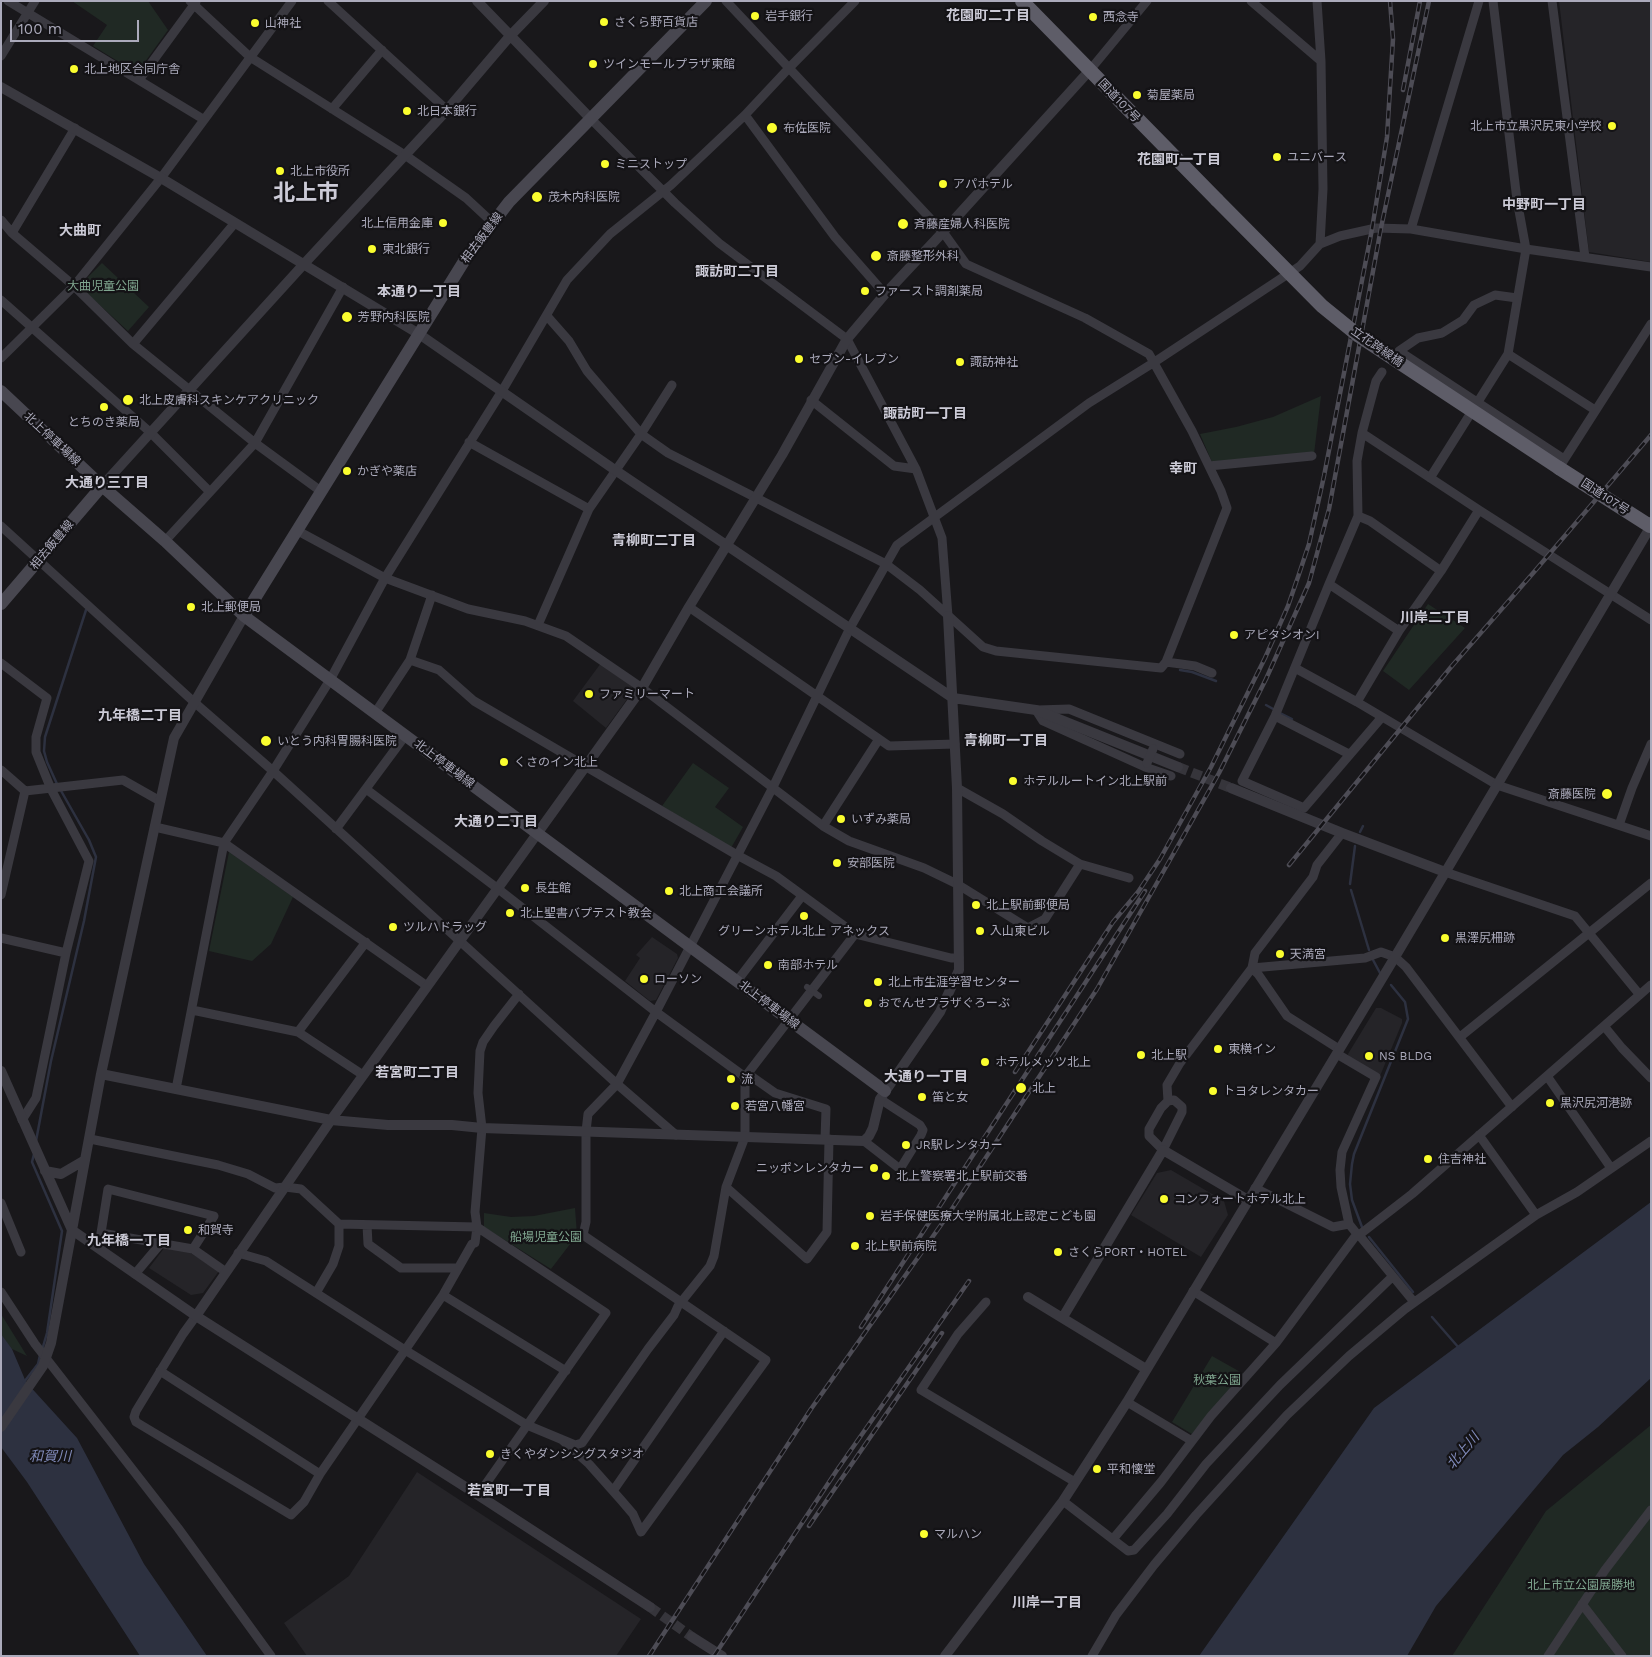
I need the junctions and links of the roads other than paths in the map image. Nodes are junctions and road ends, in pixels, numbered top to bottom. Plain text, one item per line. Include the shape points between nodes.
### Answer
1 (8, 1) edge
2 (35, 1) edge
3 (292, 1) edge
4 (328, 1) edge
5 (476, 1) edge
6 (544, 1) edge
7 (706, 1) edge
8 (726, 1) edge
9 (855, 1) edge
10 (1022, 1) edge
11 (1147, 1) edge
12 (1251, 1) edge
13 (1317, 1) edge
14 (1478, 1) edge
15 (1493, 1) edge
16 (1552, 1) edge
17 (193, 3) edge
18 (27, 13) junction
19 (510, 36) junction
20 (382, 50) junction
21 (1, 56) edge
22 (250, 58) junction
23 (1321, 61) junction
24 (789, 68) junction
25 (1090, 70) junction
26 (139, 80) junction
27 (1, 87) edge
28 (332, 109) junction
29 (447, 110) junction
30 (745, 115) junction
31 (590, 118) junction
32 (203, 119) junction
33 (75, 128) junction
34 (405, 155) junction
35 (160, 178) junction
36 (664, 190) junction
37 (1217, 200) joint
38 (1, 220) edge
39 (493, 223) junction
40 (234, 224) junction
41 (1411, 229) junction
42 (943, 232) junction
43 (12, 233) junction
44 (1320, 244) junction
45 (1526, 249) junction
46 (1585, 256) junction
47 (303, 265) junction
48 (1651, 267) edge
49 (74, 286) junction
50 (343, 287) junction
51 (885, 294) junction
52 (1518, 298) junction
53 (1, 300) edge
54 (547, 316) junction
55 (1651, 324) edge
56 (32, 327) junction
57 (419, 334) junction
58 (847, 339) junction
59 (133, 344) junction
60 (1508, 354) junction
61 (1, 358) edge
62 (1153, 363) junction
63 (1382, 372) dead end
64 (672, 385) dead end
65 (189, 389) junction
66 (1, 391) edge
67 (502, 391) junction
68 (811, 400) junction
69 (1479, 403) junction
70 (1595, 410) junction
71 (151, 433) junction
72 (1362, 433) junction
73 (641, 434) junction
74 (255, 442) junction
75 (469, 442) junction
76 (1312, 456) dead end
77 (1562, 463) junction
78 (1209, 466) junction
79 (916, 469) junction
80 (615, 470) junction
81 (1430, 478) junction
82 (102, 486) junction
83 (210, 492) junction
84 (322, 492) junction
85 (756, 499) junction
86 (589, 509) junction
87 (1479, 510) junction
88 (1358, 516) junction
89 (934, 519) junction
90 (1, 526) edge
91 (1650, 526) edge
92 (298, 531) junction
93 (165, 541) junction
94 (727, 545) junction
95 (40, 560) junction
96 (886, 564) junction
97 (1441, 571) junction
98 (385, 578) junction
99 (1328, 584) junction
100 (1610, 594) junction
101 (432, 595) junction
102 (1, 604) edge
103 (689, 607) junction
104 (244, 616) junction
105 (948, 616) junction
106 (1651, 620) edge
107 (538, 625) junction
108 (850, 628) junction
109 (1399, 631) junction
110 (410, 660) junction
111 (1, 662) edge
112 (1166, 662) junction
113 (1295, 668) junction
114 (1212, 673) dead end
115 (330, 680) junction
116 (642, 688) junction
117 (817, 695) junction
118 (954, 698) junction
119 (194, 702) junction
120 (1357, 702) junction
121 (1036, 710) junction
122 (375, 713) junction
123 (1275, 716) junction
124 (1382, 717) junction
125 (405, 736) junction
126 (879, 739) junction
127 (955, 744) junction
128 (1651, 744) edge
129 (1154, 746) junction
130 (1180, 754) dead end
131 (1349, 754) junction
132 (1146, 765) junction
133 (586, 766) junction
134 (1178, 767) tunnel mouth
135 (1, 770) edge
136 (273, 771) junction
137 (1171, 776) tunnel mouth
138 (1498, 785) junction
139 (773, 786) junction
140 (957, 788) junction
141 (1231, 788) tunnel mouth
142 (51, 789) junction
143 (366, 789) junction
144 (25, 791) junction
145 (160, 801) junction
146 (1619, 825) junction
147 (823, 826) junction
148 (155, 827) junction
149 (336, 829) junction
150 (1342, 833) junction
151 (538, 834) junction
152 (1651, 836) edge
153 (224, 843) junction
154 (737, 855) junction
155 (1080, 864) junction
156 (1445, 872) junction
157 (1129, 878) dead end
158 (1651, 883) edge
159 (958, 884) junction
160 (497, 888) junction
161 (1, 895) edge
162 (802, 896) junction
163 (1590, 933) junction
164 (855, 934) junction
165 (1, 938) edge
166 (460, 941) junction
167 (366, 942) junction
168 (690, 946) junction
169 (66, 953) junction
170 (1395, 957) junction
171 (959, 958) junction
172 (1252, 968) junction
173 (737, 981) junction
174 (1651, 985) edge
175 (427, 986) junction
176 (807, 988) dead end
177 (519, 994) junction
178 (1639, 994) junction
179 (819, 996) dead end
180 (192, 1010) junction
181 (656, 1012) junction
182 (789, 1020) junction
183 (1604, 1026) junction
184 (298, 1032) junction
185 (1460, 1037) junction
186 (1338, 1051) junction
187 (1, 1071) edge
188 (101, 1074) junction
189 (363, 1075) junction
190 (747, 1076) junction
191 (1547, 1076) junction
192 (1651, 1078) edge
193 (616, 1084) junction
194 (176, 1090) junction
195 (883, 1095) junction
196 (1168, 1101) junction
197 (1512, 1107) junction
198 (22, 1120) junction
199 (331, 1120) junction
200 (482, 1128) junction
201 (586, 1131) junction
202 (676, 1135) junction
203 (1479, 1135) junction
204 (745, 1138) junction
205 (90, 1139) junction
206 (827, 1139) junction
207 (1651, 1140) edge
208 (864, 1141) junction
209 (1163, 1150) junction
210 (85, 1160) junction
211 (1611, 1168) junction
212 (45, 1171) junction
213 (285, 1187) junction
214 (726, 1187) junction
215 (1255, 1188) junction
216 (1248, 1200) junction
217 (1, 1203) edge
218 (1536, 1215) junction
219 (339, 1224) junction
220 (1348, 1224) junction
221 (367, 1225) junction
222 (477, 1227) junction
223 (72, 1230) junction
224 (162, 1242) junction
225 (193, 1249) junction
226 (22, 1252) dead end
227 (238, 1253) junction
228 (458, 1268) junction
229 (226, 1272) junction
230 (136, 1274) junction
231 (1392, 1277) junction
232 (1, 1292) edge
233 (1193, 1292) junction
234 (316, 1293) junction
235 (443, 1295) junction
236 (1028, 1297) dead end
237 (682, 1302) junction
238 (986, 1302) dead end
239 (1414, 1302) junction
240 (196, 1316) junction
241 (1063, 1317) junction
242 (724, 1331) junction
243 (1276, 1342) junction
244 (405, 1350) junction
245 (45, 1362) junction
246 (1146, 1369) junction
247 (160, 1371) junction
248 (566, 1371) junction
249 (1127, 1402) junction
250 (359, 1418) junction
251 (527, 1426) junction
252 (1, 1427) edge
253 (561, 1439) junction
254 (1192, 1441) junction
255 (320, 1474) junction
256 (1075, 1482) junction
257 (613, 1491) junction
258 (478, 1495) junction
259 (1063, 1501) junction
260 (1651, 1510) edge
261 (1113, 1539) junction
262 (1582, 1604) junction
263 (650, 1607) tunnel mouth
264 (692, 1637) tunnel mouth
265 (271, 1656) edge
266 (722, 1656) edge
267 (946, 1656) edge
268 (1092, 1656) edge
269 (1548, 1656) edge
270 (1622, 1656) edge

1 - 18 street
2 - 18 street
3 - 22 street
4 - 20 street
5 - 19 street
6 - 19 street
7 - 31 main road, 相去飯豊線
8 - 24 street
9 - 24 street
10 - 25 highway, 国道107号
11 - 25 street
12 - 23 street
13 - 23 street
14 - 41 street
15 - 45 street
16 - 46 street
17 - 22 street
17 - 26 street
18 - 21 street
18 - 26 street
19 - 29 street
19 - 31 street
20 - 28 street
20 - 29 street
22 - 28 street
22 - 32 street
23 - 44 street via 1323,189
24 - 30 street
24 - 42 street
25 - 37 highway, 国道107号
25 - 42 street
26 - 32 street
27 - 33 street
28 - 34 street
29 - 34 street
30 - 36 street
30 - 51 street via 835,237
31 - 36 street
31 - 39 main road, 相去飯豊線
32 - 35 street
33 - 35 street
33 - 43 street
34 - 39 street via 466,198
34 - 47 street
35 - 40 street
35 - 49 street
36 - 54 street via 610,234 567,280
36 - 58 street via 719,243
37 - 77 highway, 立花跨線橋, bridge via 1322,306 1359,336
38 - 43 street
39 - 57 main road, 相去飯豊線 via 466,258
40 - 47 street
40 - 59 street
41 - 44 street via 1372,229
41 - 45 street
42 - 51 street
42 - 62 street via 966,264 1085,318 1149,354
43 - 49 street
44 - 62 street via 1300,266
45 - 46 street
45 - 52 street
46 - 48 street
47 - 50 street
47 - 65 street
49 - 56 street
49 - 59 street
50 - 57 street
50 - 74 street
51 - 58 street
52 - 60 street
52 - 69 street via 1495,295 1474,305 1463,320 1442,333 1418,338 1398,351
53 - 56 street
54 - 67 street
54 - 73 street via 587,371
55 - 70 street
56 - 61 street
56 - 71 street
57 - 67 street
57 - 84 main road, 相去飯豊線
58 - 68 street
58 - 79 street
59 - 65 street
60 - 69 street
60 - 70 street
62 - 78 street
62 - 89 street via 1090,403
63 - 72 street via 1376,381
64 - 73 street
65 - 71 street
65 - 74 street
66 - 82 main road, 北上停車場線
67 - 75 street
67 - 80 street
68 - 79 street via 894,466
68 - 85 street
69 - 77 street
69 - 81 street
70 - 77 street
71 - 82 street
71 - 83 street
72 - 81 street
72 - 88 street via 1357,461
73 - 80 street
73 - 85 street via 668,453
74 - 83 street
74 - 84 street
75 - 86 street
75 - 98 street
76 - 78 street
77 - 91 highway, 国道107号
78 - 112 street via 1227,508
79 - 89 street
80 - 86 street
80 - 94 street
81 - 87 street
82 - 93 main road, 北上停車場線
82 - 95 main road, 相去飯豊線
83 - 93 street
84 - 92 main road, 相去飯豊線
85 - 94 street
85 - 96 street
86 - 107 street
87 - 97 street
87 - 100 street
88 - 97 street
88 - 99 street
89 - 96 street via 897,545
89 - 105 street via 942,538
90 - 95 street
91 - 100 street
92 - 98 street
92 - 104 main road, 相去飯豊線
93 - 104 main road, 北上停車場線
94 - 103 street
94 - 108 street
95 - 102 main road, 相去飯豊線
95 - 119 street
96 - 105 street
96 - 108 street
97 - 109 street
98 - 101 street
98 - 115 street
99 - 109 street
99 - 113 street
100 - 106 street
100 - 138 street
101 - 107 street via 468,609
101 - 110 street
103 - 116 street
103 - 117 street
104 - 115 main road, 北上停車場線
104 - 119 street
105 - 112 street via 983,647 996,651 1161,668
105 - 118 street
107 - 116 street via 566,636
108 - 117 street
108 - 118 street
109 - 120 street
110 - 122 street
110 - 133 street via 439,670 474,701
111 - 142 street via 48,698 36,737 36,752
112 - 114 street via 1196,666
113 - 120 street
113 - 123 street
115 - 122 main road, 北上停車場線
115 - 136 street
116 - 133 street
116 - 139 street
117 - 126 street
117 - 139 street
118 - 121 street
118 - 127 street
119 - 136 street
119 - 145 street via 174,738
120 - 124 street
121 - 129 street via 1069,709
121 - 132 street via 1043,721
121 - 134 street
122 - 125 main road, 北上停車場線
123 - 131 street
123 - 131 street via 1242,781 1304,808
124 - 131 street
124 - 138 street
125 - 143 street
125 - 151 main road, 北上停車場線
126 - 127 street via 889,746
126 - 147 street
127 - 140 street
128 - 146 street
129 - 130 street
129 - 132 street, bridge
132 - 137 street
133 - 151 street
133 - 154 street
135 - 144 street
136 - 149 street
136 - 153 street
138 - 146 street
138 - 156 street
139 - 147 street
139 - 154 street
140 - 155 street
140 - 159 street
141 - 150 street
142 - 144 street
142 - 145 street via 123,780
142 - 169 street via 89,861
143 - 149 street
143 - 160 street
144 - 161 street
145 - 148 street
146 - 152 street
147 - 159 street via 849,841
148 - 153 street
148 - 188 street
149 - 166 street
150 - 156 street
150 - 172 street via 1255,953
151 - 160 street
151 - 168 main road, 北上停車場線
153 - 167 street
153 - 180 street
154 - 162 street via 776,876
154 - 168 street
155 - 157 street
155 - 159 street via 1045,918 1028,928
156 - 163 street via 1575,916
156 - 170 street
158 - 163 street
159 - 171 street
160 - 166 street
160 - 181 street
162 - 164 street
162 - 173 street
163 - 178 street
163 - 185 street
164 - 171 street
164 - 182 street
165 - 169 street
166 - 175 street
166 - 177 street
167 - 175 street
167 - 184 street
168 - 173 main road, 北上停車場線
168 - 181 street
169 - 198 street via 36,1098
170 - 172 street via 1381,952 1365,958
170 - 185 street
170 - 186 street
171 - 195 street via 959,970 940,1012
172 - 186 street via 1286,1016
172 - 196 street via 1180,1063 1167,1085
173 - 182 main road, 北上停車場線
174 - 178 street
175 - 189 street
176 - 179 street, bridge
177 - 193 street
177 - 200 street via 483,1042 480,1051 478,1093
178 - 183 street
180 - 184 street
180 - 194 street
181 - 190 street
181 - 193 street
182 - 190 street
182 - 195 main road, 北上停車場線
183 - 191 street
183 - 192 street
184 - 189 street
185 - 197 street
186 - 215 street
186 - 220 street via 1376,1077 1342,1152 1341,1187
187 - 198 street
188 - 194 street
188 - 205 street
189 - 199 street
190 - 204 street
190 - 206 street via 775,1093 826,1109
191 - 197 street
191 - 211 street
193 - 201 street via 588,1114
193 - 202 street
194 - 199 street
195 - 208 street via 873,1128
195 - 208 street via 920,1125 921,1135 900,1168
196 - 209 street via 1149,1129 1149,1136
196 - 209 street via 1179,1103 1182,1112
197 - 203 street
198 - 212 street
199 - 200 street
199 - 213 street
200 - 201 street
200 - 222 street via 475,1212
201 - 202 street
201 - 237 street via 584,1235
202 - 204 street
203 - 218 street
203 - 231 street via 1359,1235
204 - 206 street
204 - 214 street
205 - 210 street
205 - 213 street via 218,1165 248,1174 274,1188
206 - 208 street
206 - 214 street via 827,1232 807,1259
207 - 211 street
209 - 216 street
209 - 241 street
210 - 212 street via 61,1174
210 - 223 street
211 - 218 street
212 - 223 street
213 - 219 street via 302,1189
213 - 227 street
214 - 237 street via 714,1256
215 - 216 street
215 - 220 street via 1333,1227
216 - 233 street
217 - 226 street
218 - 239 street
219 - 221 street
219 - 234 street via 339,1246 333,1264
220 - 243 street via 1357,1234
221 - 222 street
221 - 228 street via 368,1244 401,1268
222 - 228 street via 475,1243
222 - 248 street via 606,1313
223 - 230 street
223 - 245 street
224 - 225 street
224 - 225 street via 101,1233 108,1189 214,1216
224 - 230 street
225 - 229 street
227 - 229 street
227 - 234 street via 266,1261
228 - 235 street
229 - 240 street
230 - 240 street
231 - 239 street
231 - 261 street via 1280,1385 1206,1464 1134,1550 1128,1551
232 - 245 street
233 - 243 street
233 - 246 street
234 - 244 street
235 - 244 street
235 - 248 street
236 - 241 street
237 - 242 street
237 - 253 street via 582,1444 575,1445
238 - 256 street via 958,1334 920,1390
239 - 268 street via 1356,1350 1287,1415 1154,1565 1116,1615
240 - 247 street
240 - 250 street
241 - 246 street
242 - 257 street
242 - 257 street via 766,1360 641,1532 633,1514
243 - 254 street
244 - 250 street
244 - 251 street
245 - 252 street
245 - 265 street via 178,1528
246 - 249 street
247 - 255 street
247 - 255 street via 136,1411 136,1422 291,1516 304,1502
248 - 251 street
249 - 254 street
249 - 256 street
250 - 255 street
250 - 258 street
251 - 253 street
251 - 258 street
253 - 257 street
254 - 261 street
256 - 259 street
258 - 263 street
259 - 261 street
259 - 267 street
260 - 262 street
262 - 269 street
262 - 270 street
264 - 266 street

